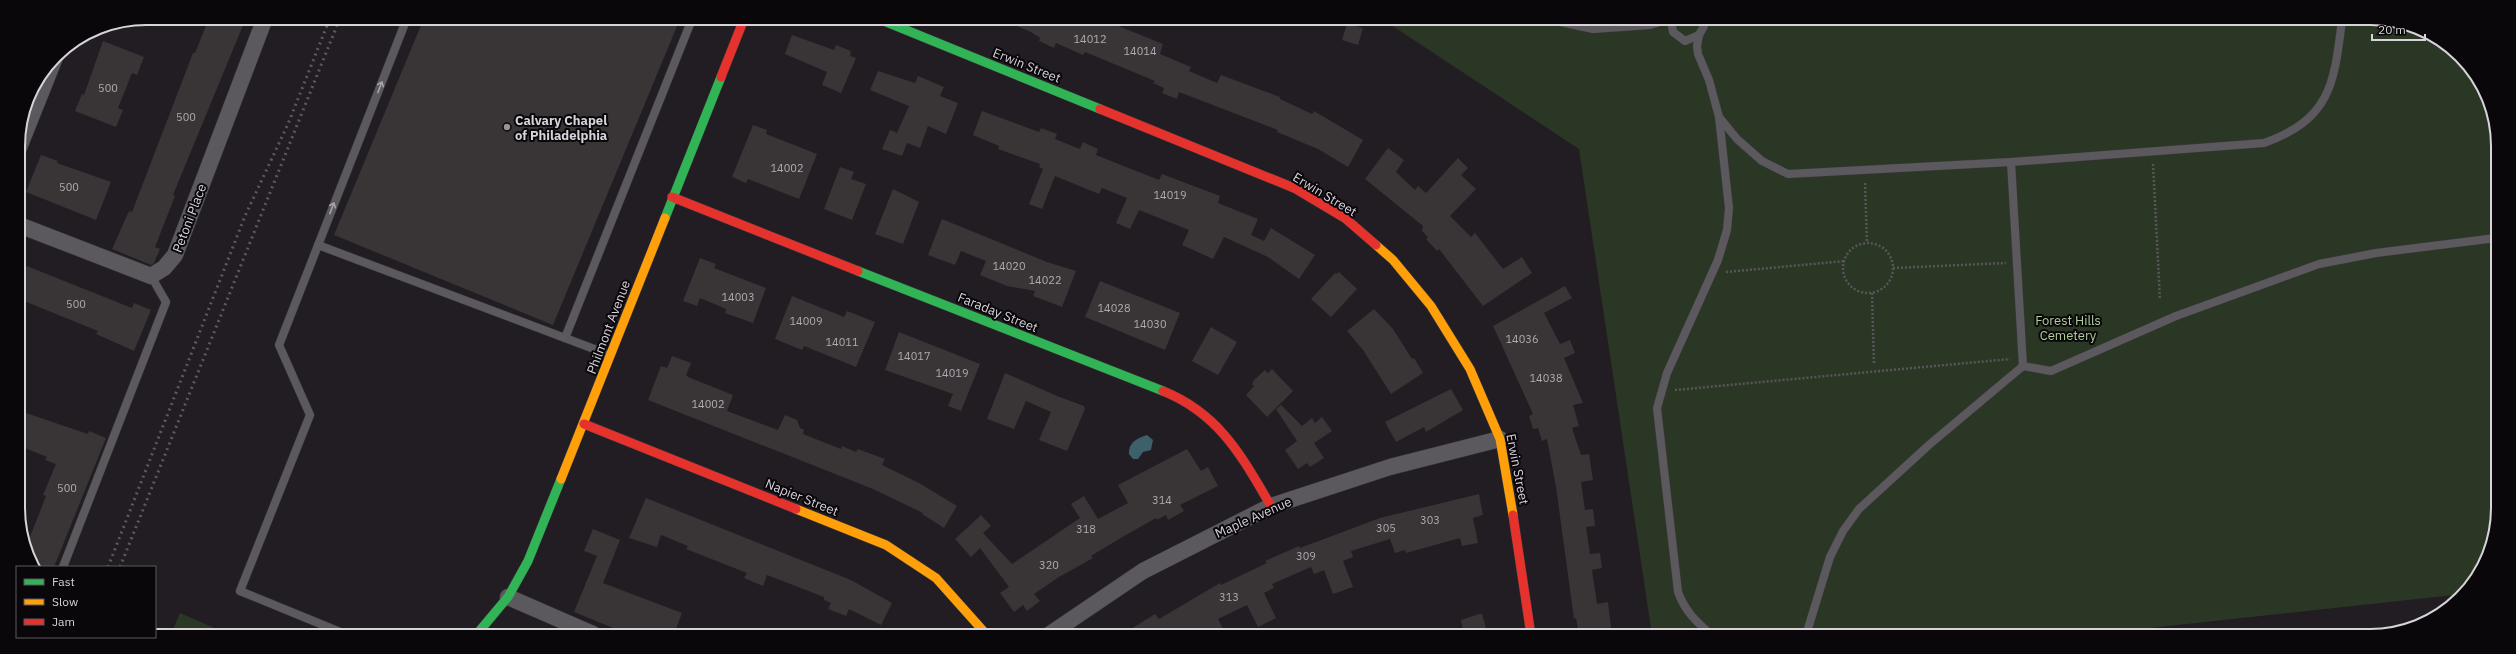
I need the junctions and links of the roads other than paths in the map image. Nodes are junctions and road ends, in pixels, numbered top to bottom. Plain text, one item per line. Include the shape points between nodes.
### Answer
1 (262, 25) edge
2 (404, 25) edge
3 (690, 25) edge
4 (742, 25) edge
5 (895, 25) edge
6 (1575, 25) edge
7 (1650, 25) joint
8 (1671, 25) edge
9 (1704, 25) edge
10 (2341, 25) edge
11 (1700, 35) junction
12 (1676, 36) junction
13 (1685, 41) junction
14 (1698, 54) junction
15 (48, 75) edge
16 (1719, 117) junction
17 (26, 130) edge
18 (2011, 162) junction
19 (672, 197) junction
20 (25, 227) edge
21 (2491, 239) edge
22 (318, 244) junction
23 (152, 276) junction
24 (565, 338) junction
25 (611, 355) junction
26 (2023, 362) junction
27 (584, 424) junction
28 (1500, 439) junction
29 (1271, 506) junction
30 (63, 566) edge
31 (508, 597) junction
32 (333, 629) edge
33 (481, 629) edge
34 (582, 629) edge
35 (982, 629) edge
36 (1057, 629) edge
37 (1530, 629) edge
38 (1705, 629) edge
39 (1808, 629) edge

1 - 23 street, Petoni Place via 174,256 164,268
22 -> 2 lane
3 - 24 lane
4 - 19 street, Philmont Avenue
5 - 28 street, Erwin Street via 1294,188 1346,219 1393,260 1431,306 1470,369
6 - 7 lane via 1593,29
7 - 12 lane via 1663,28
8 - 12 lane
9 - 11 lane
10 - 18 lane via 2336,68 2327,93 2318,110 2286,135 2264,143
11 - 13 lane
11 - 14 lane
12 - 13 lane
13 - 14 lane
14 - 16 lane via 1709,80
15 - 17 street
16 - 18 lane via 1737,139 1762,161 1788,174
16 - 38 lane via 1729,208 1727,230 1712,273 1661,391 1657,408 1678,592 1683,606
18 - 26 lane
19 - 25 street, Philmont Avenue
19 - 29 street, Faraday Street via 1175,396 1211,420 1238,449
20 - 23 street
21 - 26 lane via 2376,252 2319,264 2176,316 2051,371
22 - 24 lane
22 - 32 lane via 279,345 310,415 240,591
23 - 30 lane via 166,302
24 - 25 lane
25 - 27 street, Philmont Avenue
26 - 39 lane via 1859,509 1843,531 1830,557
27 - 31 street, Philmont Avenue via 528,561
27 - 35 street, Napier Street via 886,545 936,578
28 - 29 street, Maple Avenue via 1390,467
28 - 37 street, Erwin Street via 1521,558
29 - 36 street, Maple Avenue via 1143,571
31 - 33 street, Philmont Avenue
31 - 34 street

